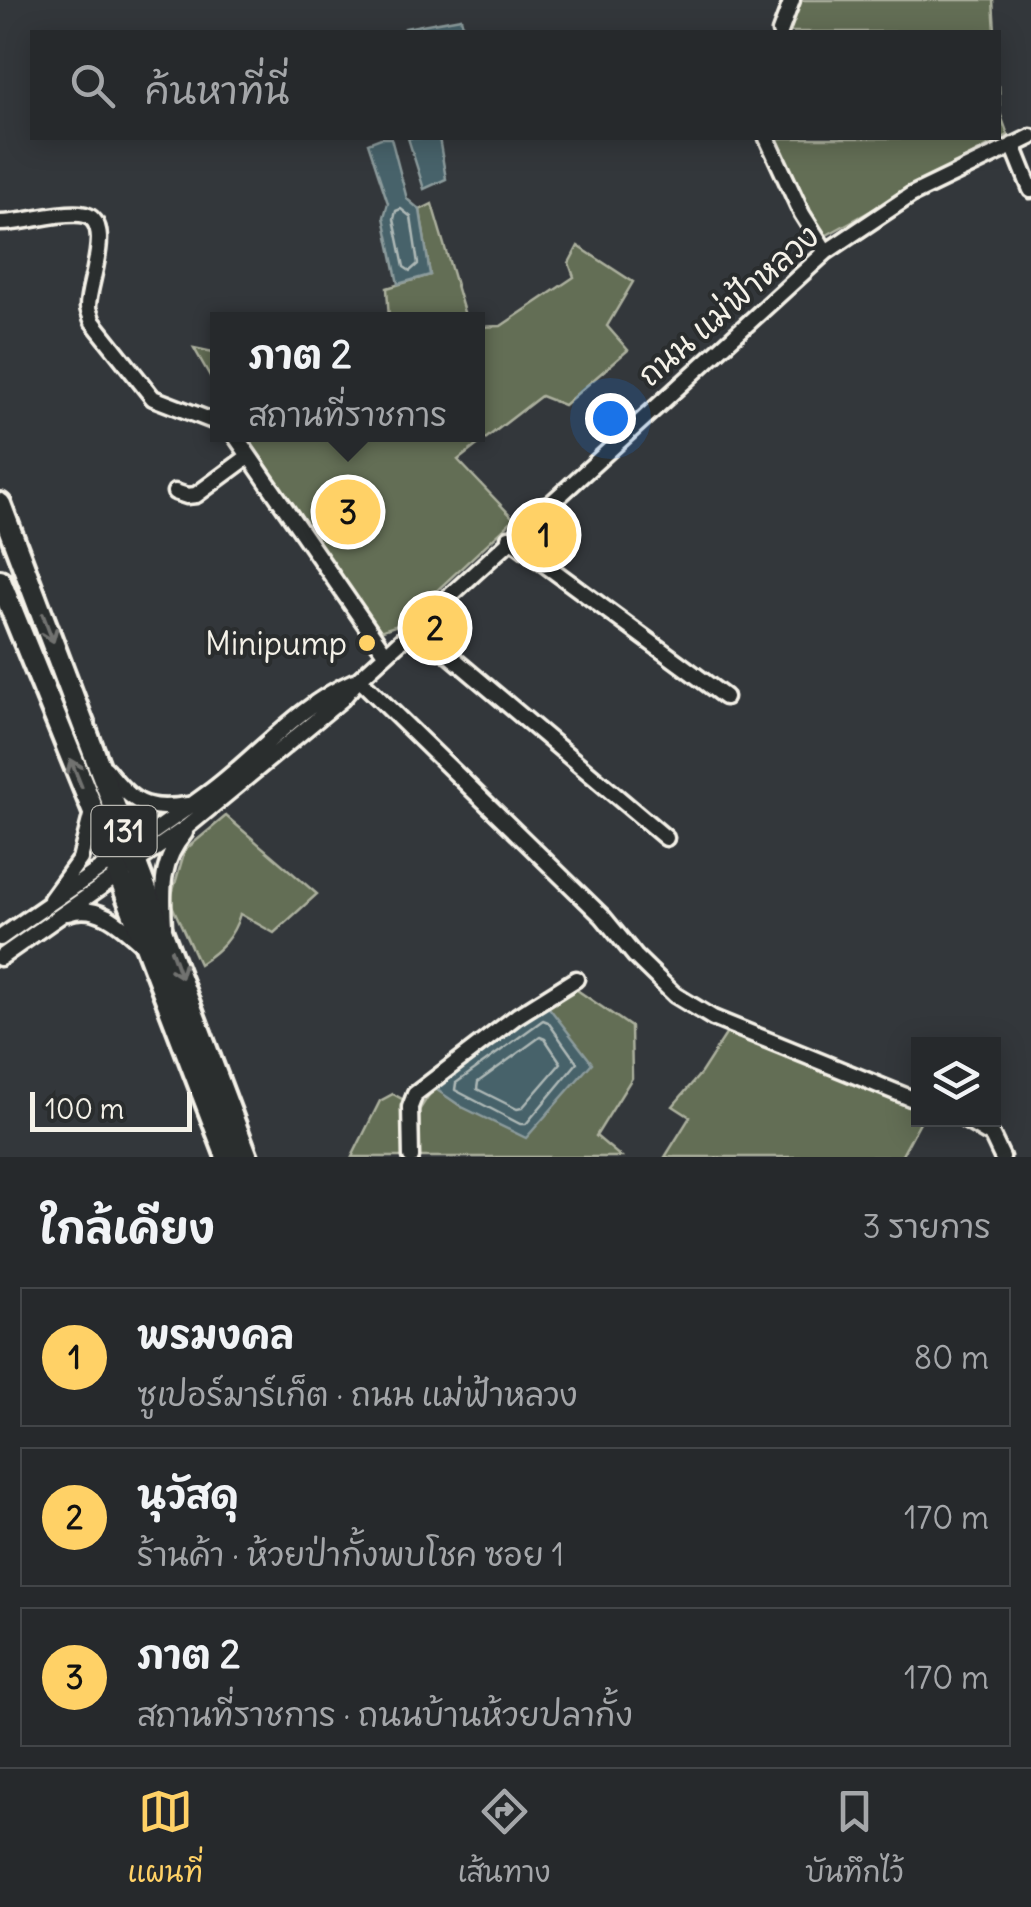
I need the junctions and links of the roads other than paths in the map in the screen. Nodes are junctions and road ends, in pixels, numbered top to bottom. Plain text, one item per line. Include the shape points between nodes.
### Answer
1 (792, 0) edge
2 (781, 30) edge
3 (1031, 137) edge
4 (768, 140) edge
5 (1012, 146) junction
6 (1031, 190) edge
7 (0, 223) edge
8 (826, 252) junction
9 (210, 420) edge
10 (239, 442) edge
11 (249, 456) junction
12 (175, 492) dead end
13 (0, 504) edge
14 (509, 538) junction
15 (0, 581) edge
16 (416, 626) junction
17 (386, 653) junction
18 (359, 679) junction
19 (725, 697) dead end
20 (96, 756) junction
21 (195, 811) junction
22 (92, 812) junction
23 (666, 838) dead end
24 (124, 859) junction
25 (50, 912) junction
26 (164, 932) junction
27 (0, 938) edge
28 (148, 950) junction
29 (0, 958) edge
30 (576, 979) dead end
31 (911, 1098) edge
32 (977, 1127) edge
33 (227, 1157) edge
34 (247, 1157) edge
35 (412, 1157) edge
36 (1002, 1157) edge

1 - 2 street
3 - 5 street, ถนน แม่ฟ้าหลวง
4 - 8 street
5 - 6 street
5 - 8 street, ถนน แม่ฟ้าหลวง via 906,198
7 - 9 street via 92,218 99,241 88,308 92,322 153,398
8 - 14 street, ถนน แม่ฟ้าหลวง
10 - 11 street
11 - 12 street via 196,495
11 - 17 street
13 -> 20 highway, 131
14 - 16 street, ถนน แม่ฟ้าหลวง
14 - 19 street
22 -> 15 highway, 131
16 - 17 street, ถนน แม่ฟ้าหลวง
16 - 23 street
17 - 18 street, ถนน แม่ฟ้าหลวง
18 - 21 street, ถนน แม่ฟ้าหลวง via 303,712
18 - 31 street via 675,995 713,1018
20 - 21 street via 146,807
20 - 24 highway, 131
21 - 24 street
21 - 26 street via 162,878
22 - 24 highway, 131
22 - 25 street via 80,859
24 - 25 street
24 - 26 highway, 131
24 - 28 highway, 131
25 - 27 street
25 - 28 street via 98,912
25 - 29 street
26 -> 34 highway, 131
28 - 33 highway, 131
30 - 35 street via 415,1094
32 - 36 street via 992,1136

